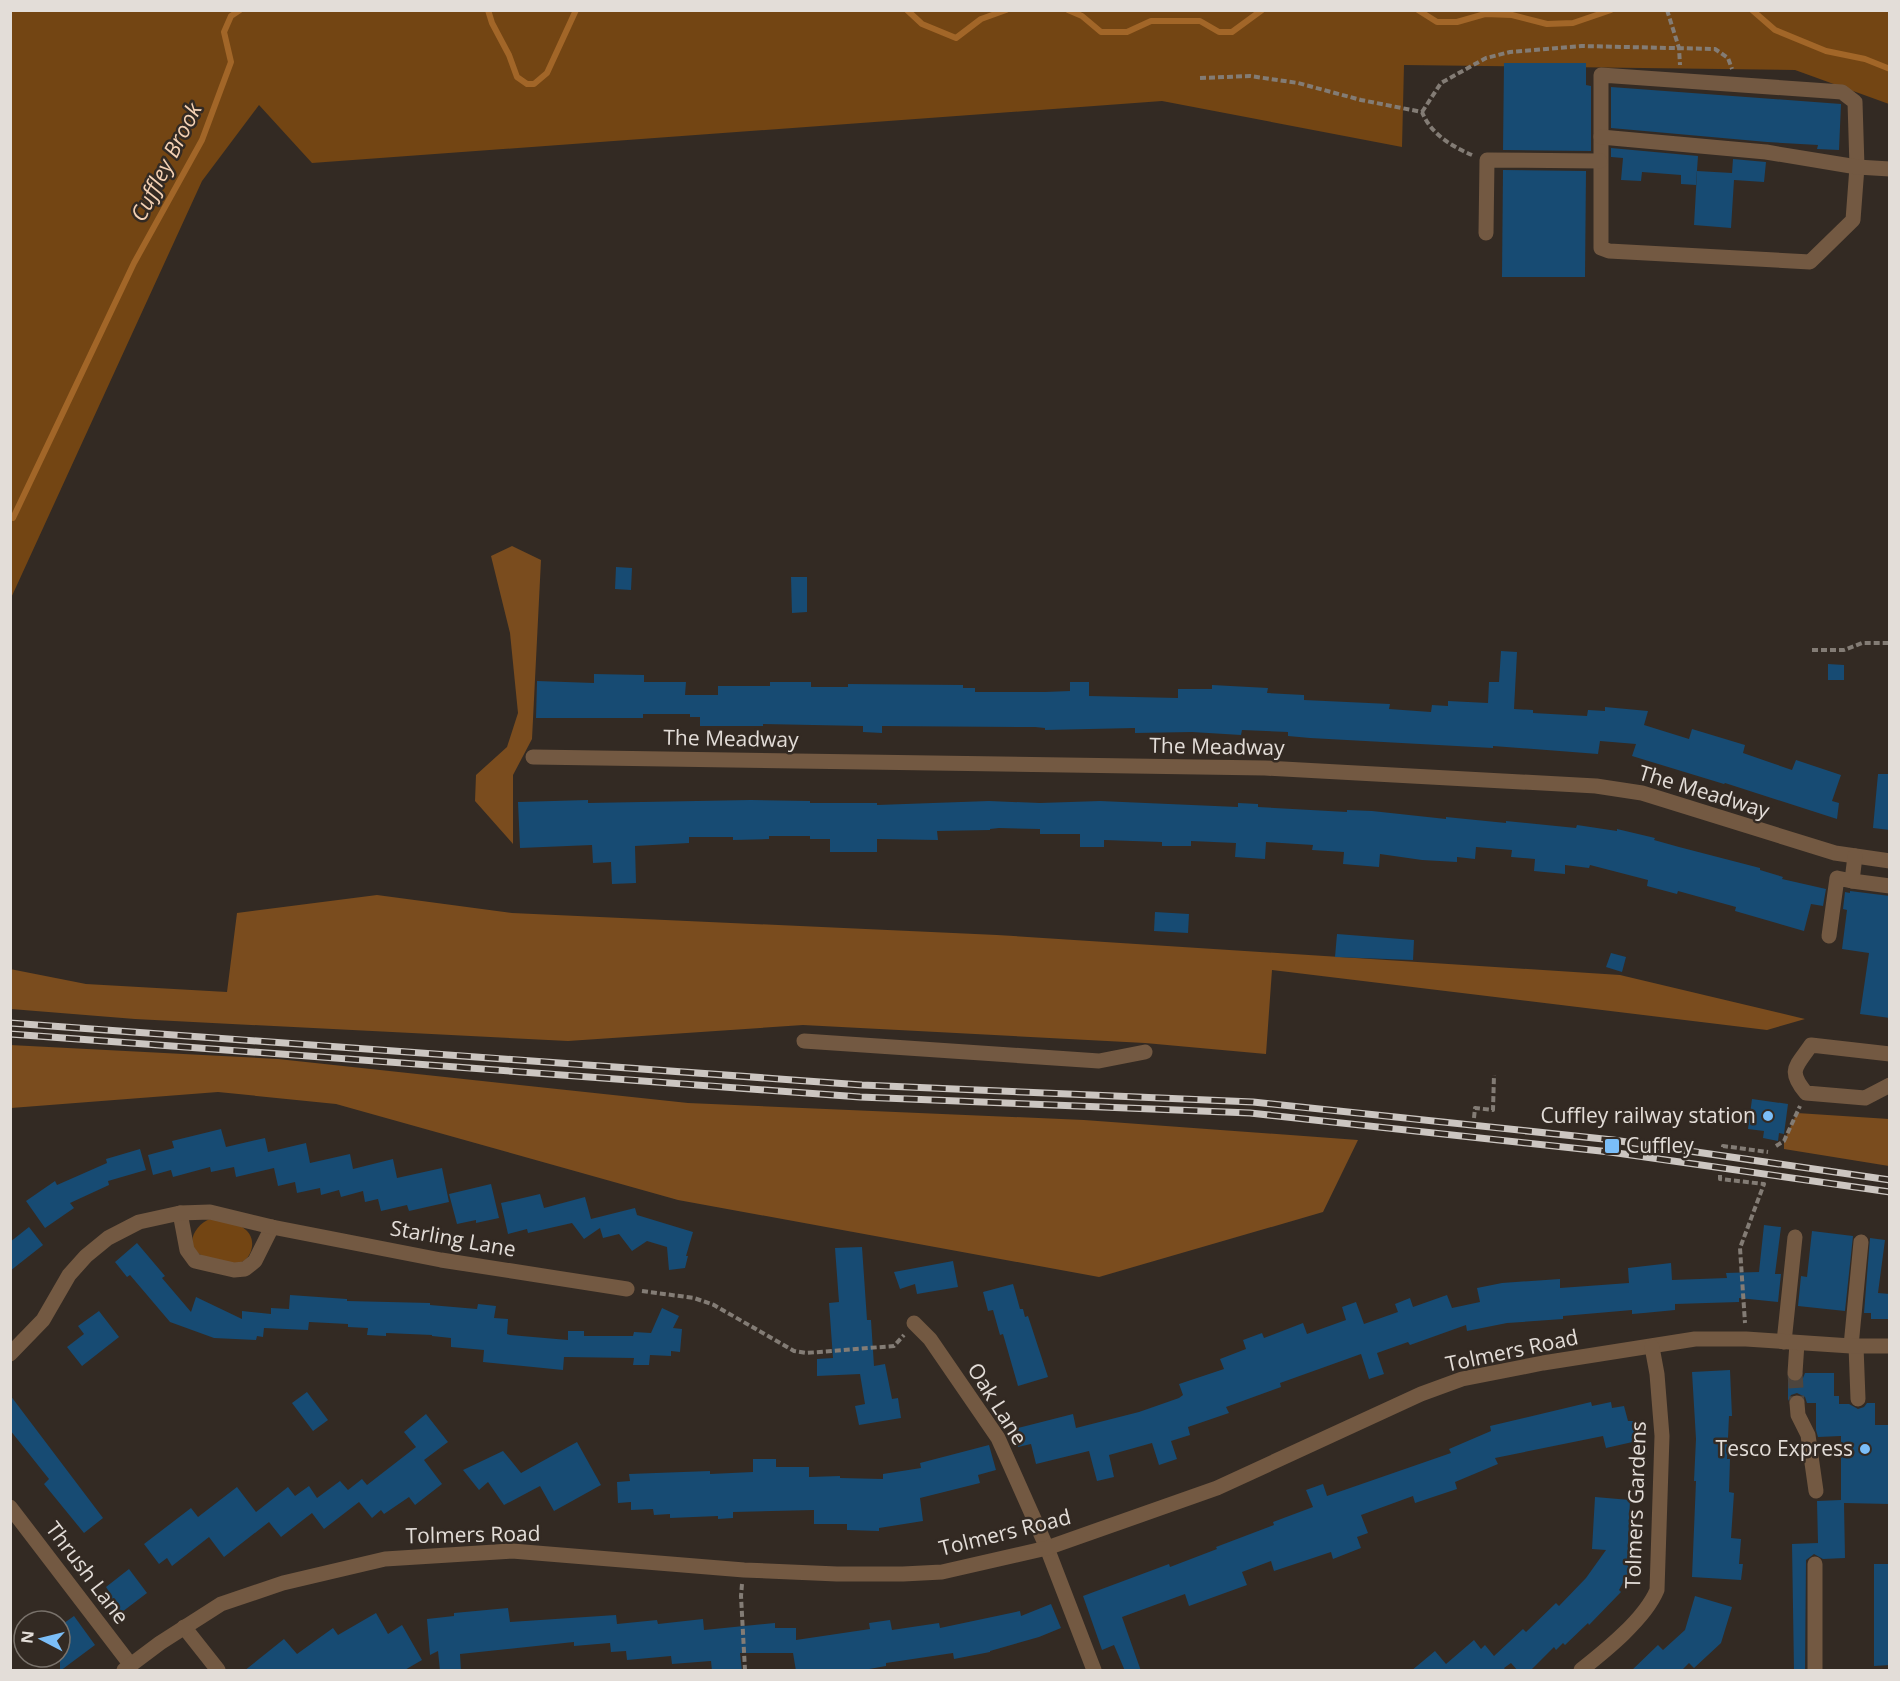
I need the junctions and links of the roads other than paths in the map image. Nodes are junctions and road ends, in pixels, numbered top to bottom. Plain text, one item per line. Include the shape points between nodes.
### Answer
1 (1601, 137) junction
2 (1600, 161) junction
3 (1857, 167) junction
4 (1890, 170) edge
5 (1486, 233) dead end
6 (533, 757) dead end
7 (1855, 856) junction
8 (1890, 861) edge
9 (1852, 881) junction
10 (1890, 886) edge
11 (1829, 936) dead end
12 (804, 1041) dead end
13 (1145, 1052) dead end
14 (1890, 1054) edge
15 (1890, 1085) edge
16 (180, 1213) junction
17 (272, 1227) junction
18 (1795, 1237) dead end
19 (1861, 1242) dead end
20 (627, 1289) road end
21 (914, 1323) road end
22 (1790, 1342) junction
23 (1853, 1346) junction
24 (1890, 1346) edge
25 (1652, 1347) junction
26 (10, 1354) edge
27 (1795, 1373) tunnel mouth
28 (1858, 1399) dead end
29 (1797, 1403) tunnel mouth
30 (1816, 1491) dead end
31 (10, 1507) edge
32 (1047, 1548) junction
33 (1815, 1564) dead end
34 (184, 1627) junction
35 (127, 1667) edge
36 (218, 1671) edge
37 (1094, 1671) edge
38 (1581, 1671) edge
39 (1815, 1671) edge

1 - 2 street
1 - 3 street via 1767,152
1 - 3 street via 1601,75 1842,92 1855,102
2 - 3 street via 1601,248 1810,262 1853,220
2 - 5 street via 1487,160
3 - 4 street
6 - 7 street, The Meadway via 1265,768 1596,786 1642,793 1835,854
7 - 8 street, The Meadway
7 - 9 street
9 - 10 street
9 - 11 street via 1837,878
12 - 13 street via 1099,1061
14 - 15 street via 1811,1045 1795,1073 1806,1093 1865,1098
16 - 17 street, Starling Lane via 210,1212
16 - 17 street via 187,1250 195,1261 234,1270 245,1269 255,1261
16 - 26 street, Starling Lane via 139,1222 108,1238 86,1256 69,1275 42,1320
17 - 20 street, Starling Lane via 441,1260
18 - 22 street
19 - 23 street
21 - 32 street, Oak Lane via 930,1339 998,1438
22 - 23 street, Tolmers Road
22 - 25 street, Tolmers Road via 1695,1339
22 - 27 street
23 - 24 street, Tolmers Road
23 - 28 street
25 - 32 street, Tolmers Road via 1462,1379 1217,1488
25 - 38 street, Tolmers Gardens via 1662,1436 1657,1590 1643,1614
29 - 30 street via 1808,1436
31 - 35 street, Thrush Lane
32 - 34 street, Tolmers Road via 942,1572 903,1574 744,1570 512,1551 385,1558 283,1582 221,1604
32 - 37 street, Oak Lane
33 - 39 street
34 - 35 street, Tolmers Road
34 - 36 street

